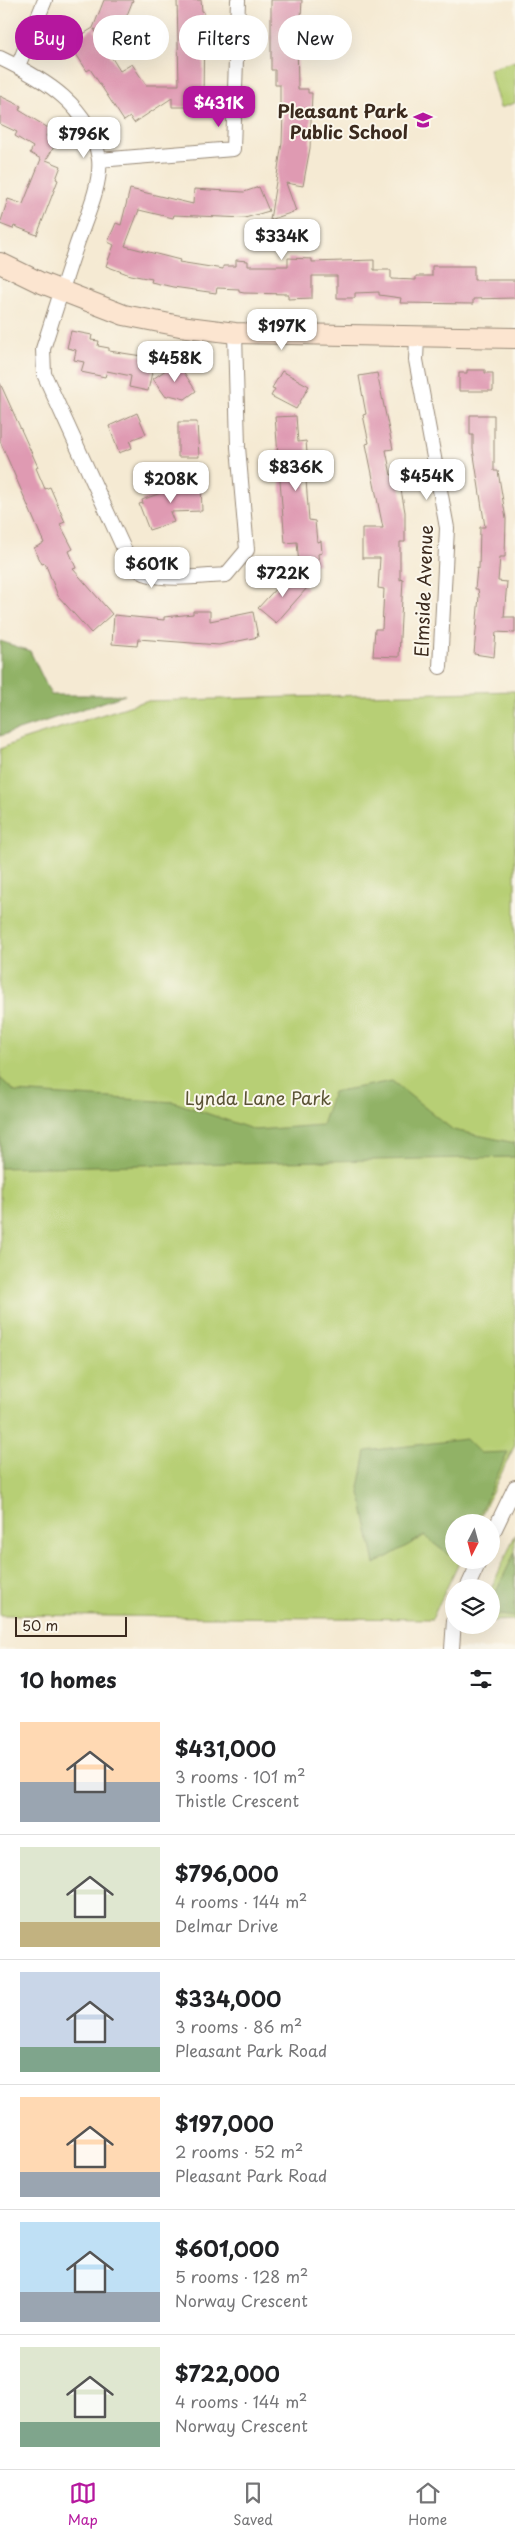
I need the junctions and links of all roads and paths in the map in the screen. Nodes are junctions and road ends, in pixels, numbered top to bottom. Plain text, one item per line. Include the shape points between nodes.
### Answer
1 (45, 0) edge
2 (238, 0) edge
3 (0, 58) edge
4 (18, 66) junction
5 (99, 160) junction
6 (0, 263) edge
7 (61, 290) junction
8 (235, 333) junction
9 (416, 338) junction
10 (515, 338) edge
11 (440, 667) dead end
12 (515, 1488) edge
13 (500, 1519) edge
14 (453, 1634) edge
15 (452, 1649) edge

1 - 4 street
2 - 5 street via 233,149
3 - 4 street
4 - 5 street via 61,92 89,127
5 - 7 street via 95,192
6 - 7 street
7 - 8 street via 124,315
7 - 8 street via 43,349 44,374 124,549 146,574 226,575 246,550 238,447
8 - 9 street
9 - 10 street
9 - 11 street, Elmside Avenue via 416,360 447,528
12 - 13 street
14 - 15 street

